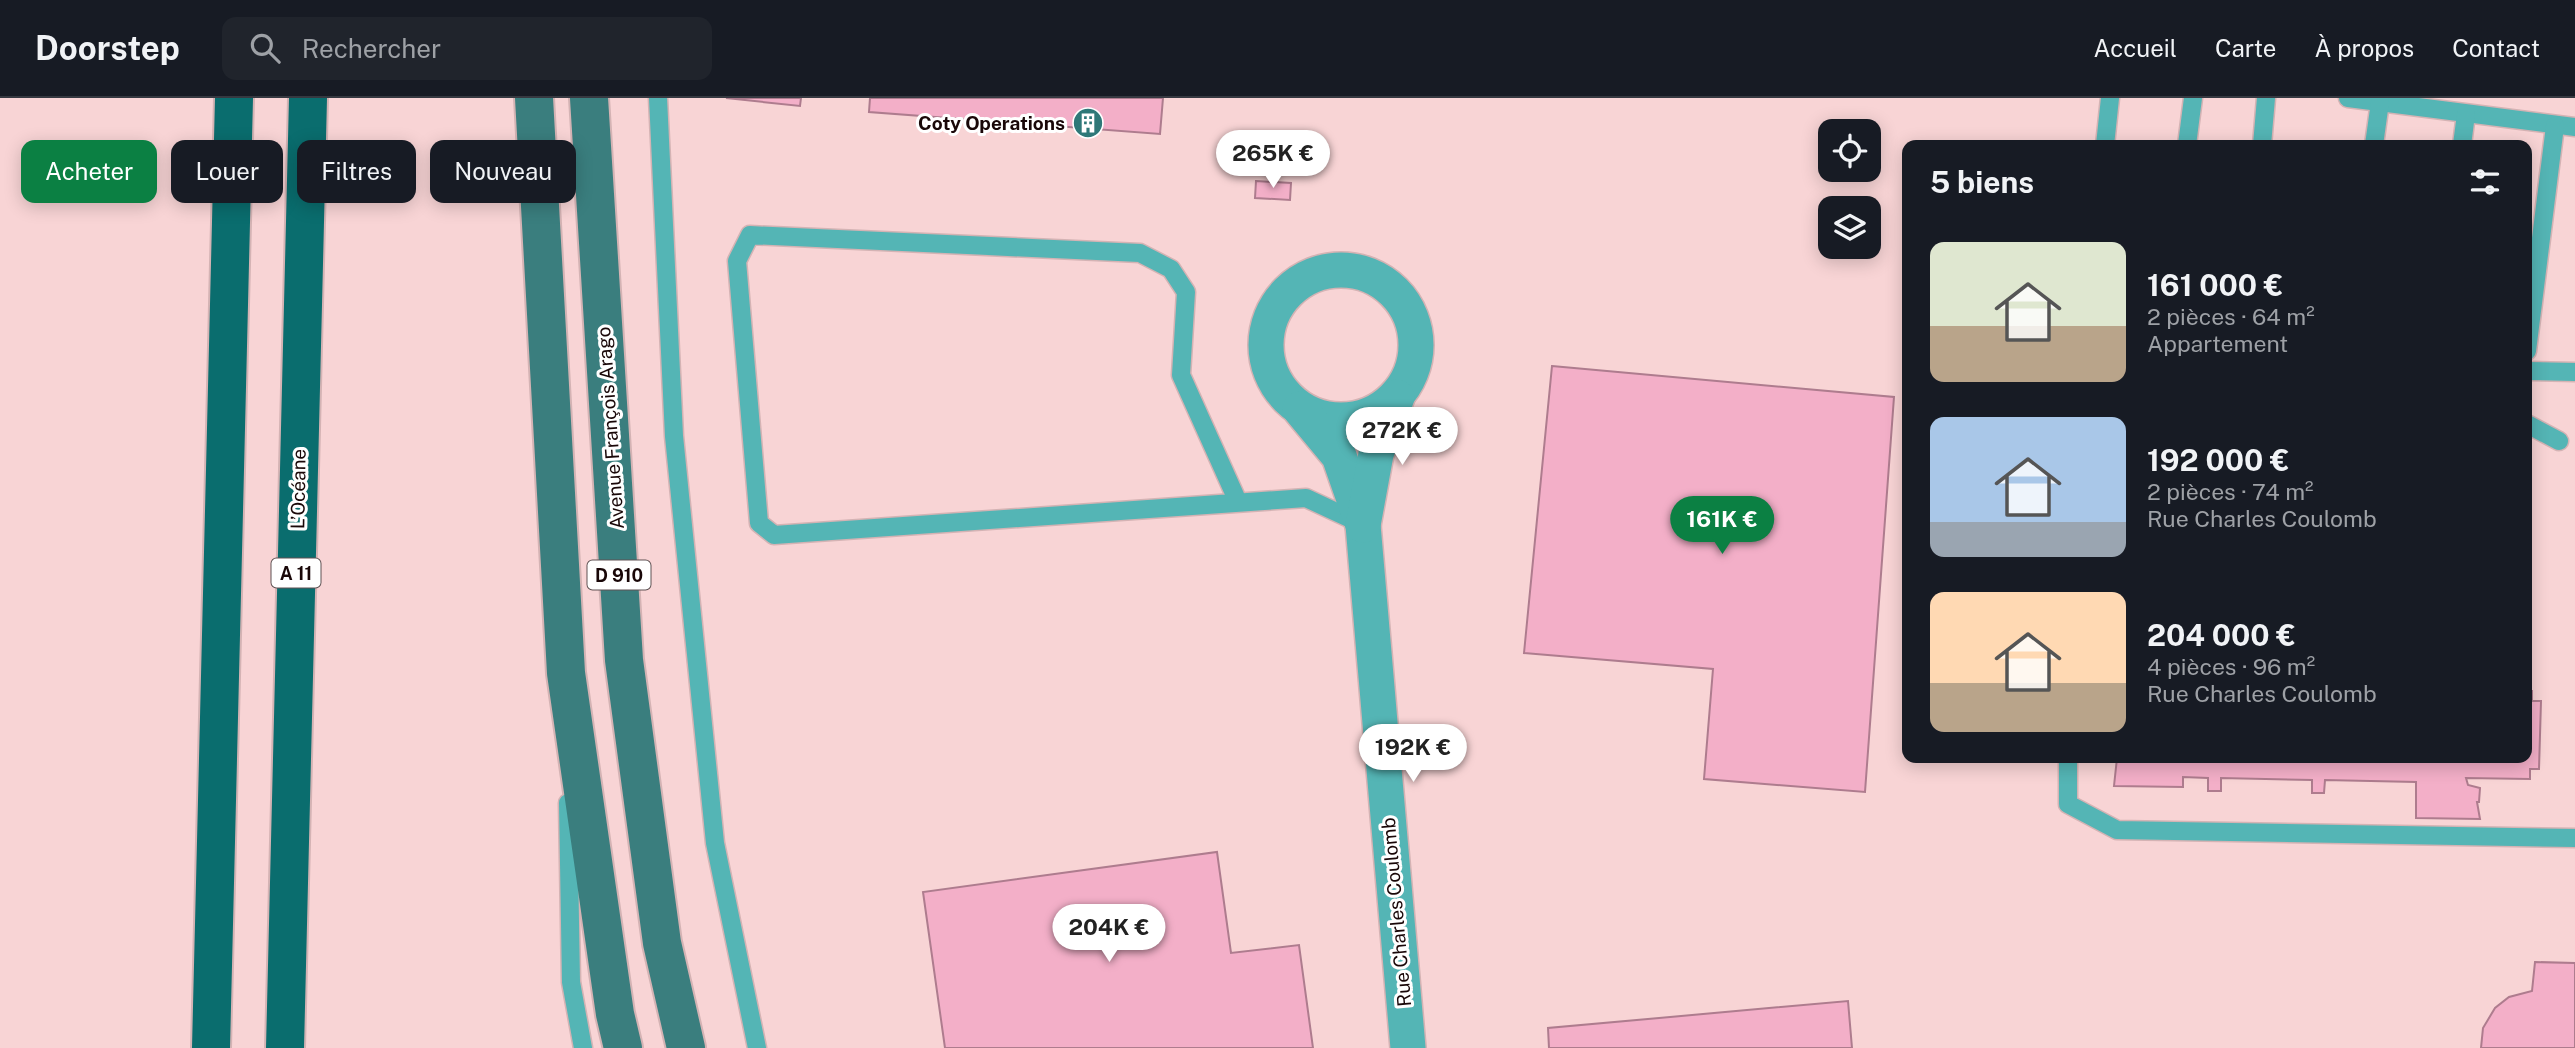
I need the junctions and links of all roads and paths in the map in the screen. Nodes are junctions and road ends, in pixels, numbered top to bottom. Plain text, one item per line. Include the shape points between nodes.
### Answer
1 (234, 98) edge
2 (308, 98) edge
3 (534, 98) edge
4 (589, 98) edge
5 (658, 98) edge
6 (2110, 98) edge
7 (2193, 98) edge
8 (2266, 98) edge
9 (2348, 98) edge
10 (2380, 102) junction
11 (2466, 114) junction
12 (2555, 126) junction
13 (2575, 127) edge
14 (2106, 140) edge
15 (2188, 140) edge
16 (2262, 140) edge
17 (2375, 140) edge
18 (2463, 140) edge
19 (2532, 311) edge
20 (2532, 371) edge
21 (2575, 372) edge
22 (1397, 397) junction
23 (1300, 409) junction
24 (2532, 427) edge
25 (2558, 441) dead end
26 (1238, 502) junction
27 (1363, 525) junction
28 (566, 674) junction
29 (2068, 763) edge
30 (2575, 838) edge
31 (211, 1048) edge
32 (285, 1048) edge
33 (583, 1048) edge
34 (624, 1048) edge
35 (686, 1048) edge
36 (757, 1048) edge
37 (1408, 1048) edge

1 - 31 highway
2 - 32 highway, L’Océane / A 11
3 - 28 main road, D 910
4 - 35 main road, Avenue François Arago / D 910 via 624,660 662,943
5 - 36 lane via 674,436 715,843
6 - 14 lane
7 - 15 lane
8 - 16 lane
9 - 10 lane
10 - 11 lane
10 - 17 lane
11 - 12 lane
11 - 18 lane
12 - 13 lane
12 - 19 lane
20 - 21 lane
22 - 23 street, Rue Charles Coulomb via 1374,414 1345,421
22 - 23 street, Rue Charles Coulomb via 1412,373 1418,346 1414,322 1402,299 1384,283 1363,272 1342,269 1297,283 1272,314 1266,338 1268,365 1279,390
22 - 27 street, Rue Charles Coulomb via 1376,454
23 - 27 street, Rue Charles Coulomb via 1339,456
24 - 25 lane
26 - 26 lane via 1181,375 1186,292 1171,269 1140,253 750,235 737,261 759,523 774,535
26 - 27 lane via 1306,498
27 - 37 street, Rue Charles Coulomb
28 - 33 lane via 571,982
28 - 34 main road, D 910 via 615,1014
29 - 30 lane via 2068,804 2117,830

